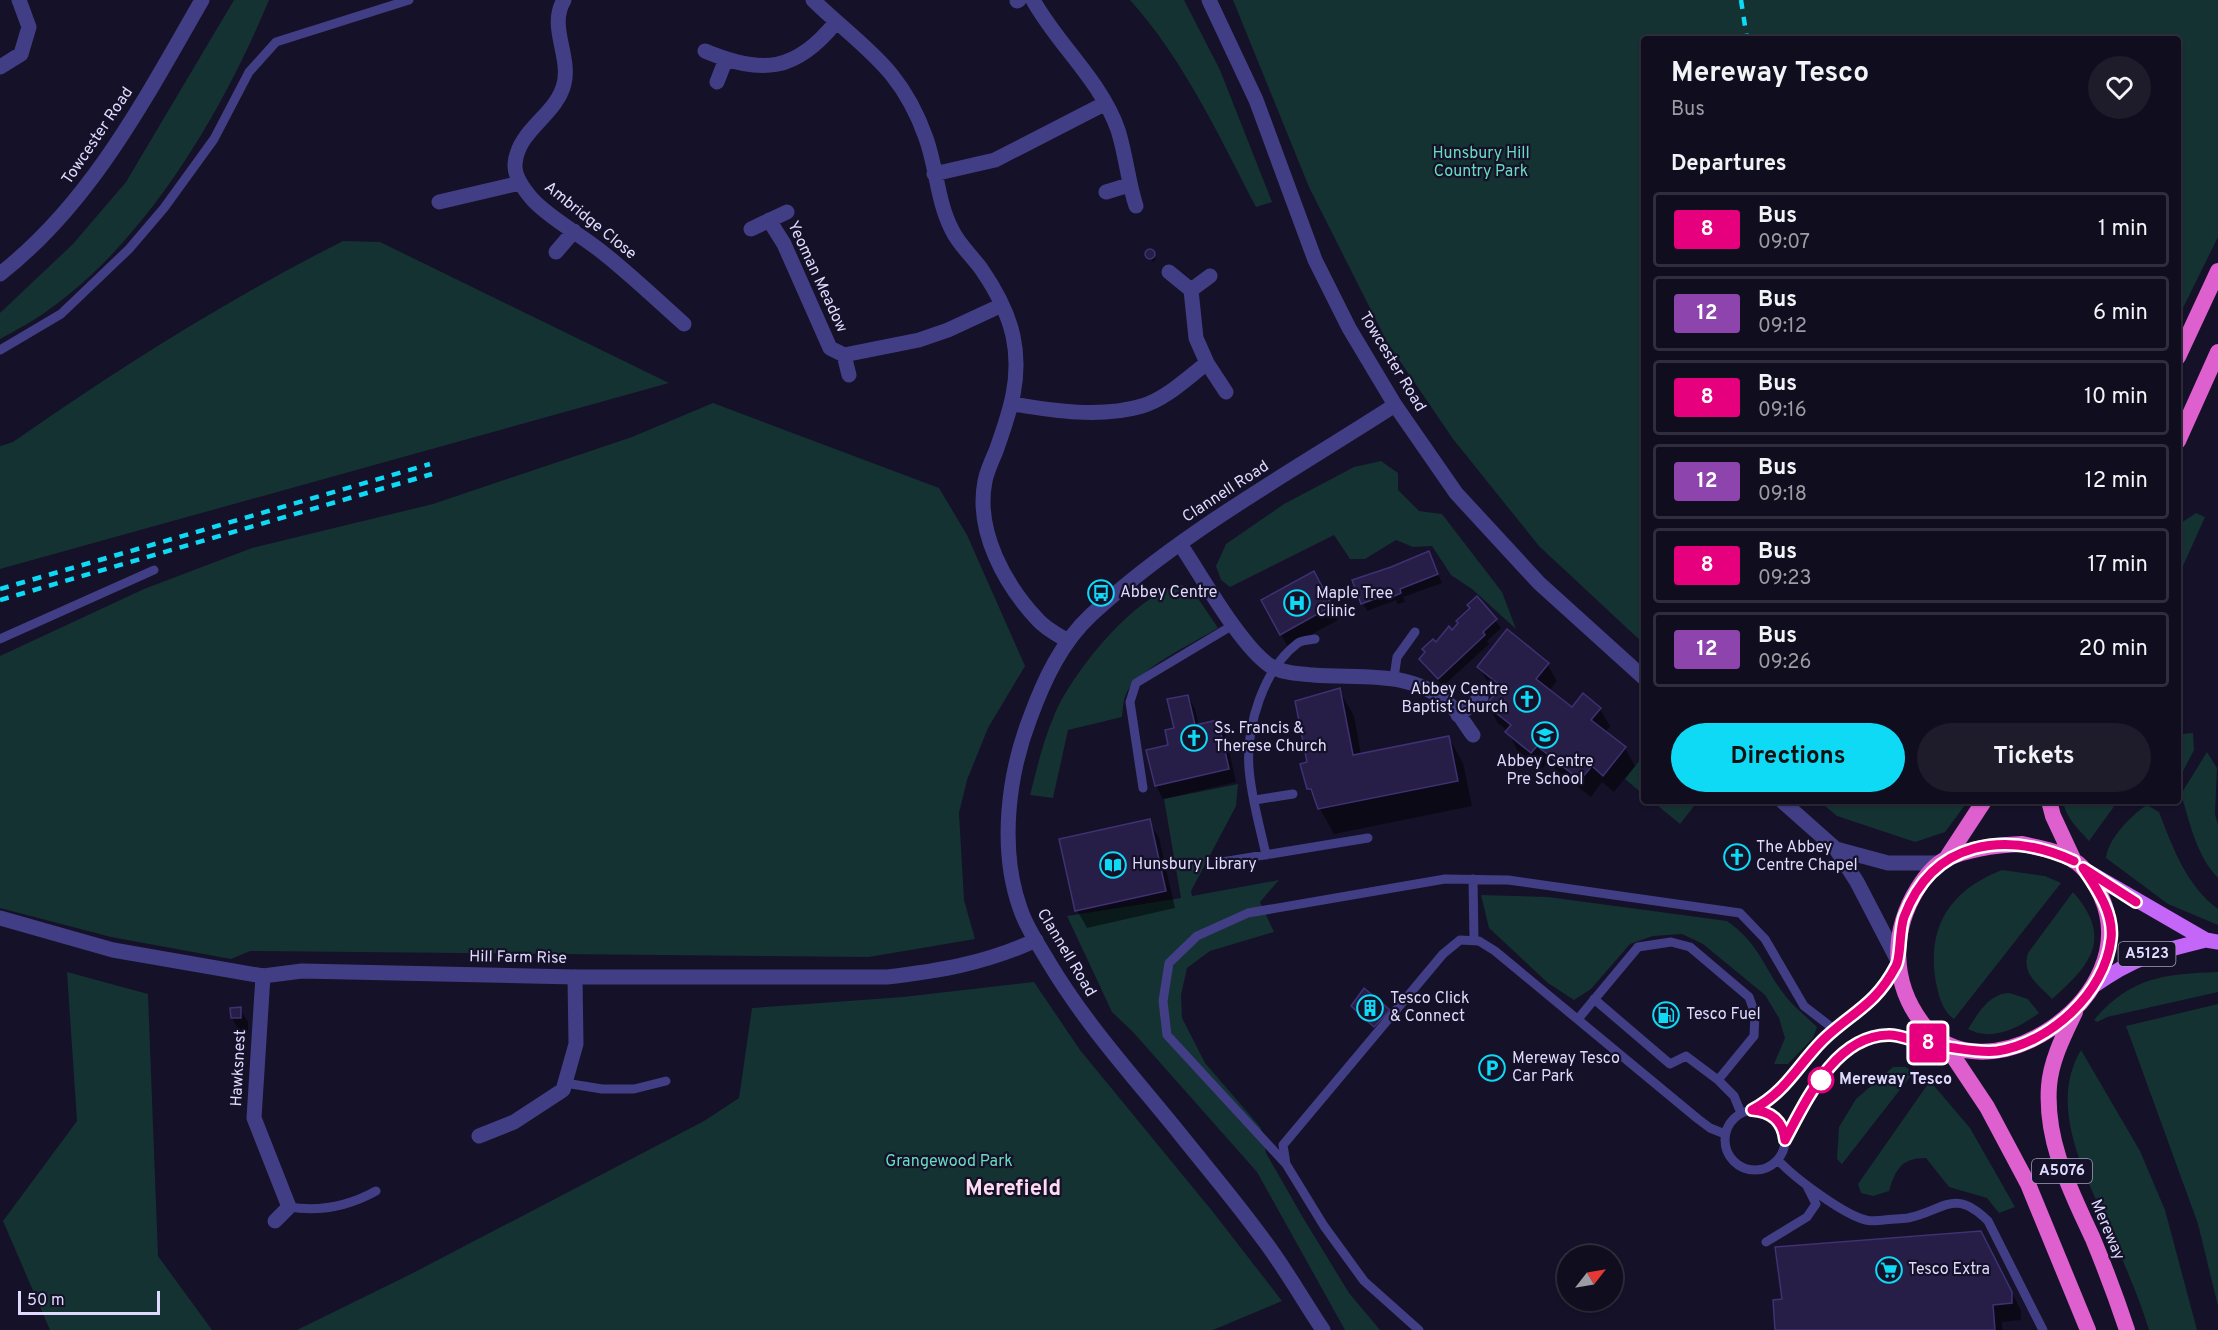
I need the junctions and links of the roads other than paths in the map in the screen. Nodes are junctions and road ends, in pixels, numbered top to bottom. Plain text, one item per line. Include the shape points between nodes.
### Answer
1 (19, 0) edge
2 (202, 0) edge
3 (409, 0) edge
4 (564, 0) edge
5 (813, 0) edge
6 (1033, 0) edge
7 (1209, 0) edge
8 (836, 22) junction
9 (705, 51) dead end
10 (726, 59) junction
11 (0, 67) edge
12 (717, 82) dead end
13 (1104, 104) junction
14 (934, 174) junction
15 (520, 183) junction
16 (1129, 185) junction
17 (1107, 192) dead end
18 (439, 202) dead end
19 (1136, 206) dead end
20 (787, 212) dead end
21 (769, 220) junction
22 (751, 229) dead end
23 (574, 231) junction
24 (556, 252) dead end
25 (2218, 271) edge
26 (1169, 272) dead end
27 (0, 274) edge
28 (1210, 276) dead end
29 (1191, 290) junction
30 (1002, 305) junction
31 (684, 324) dead end
32 (0, 350) edge
33 (2181, 351) edge
34 (2218, 352) edge
35 (844, 355) junction
36 (1207, 363) junction
37 (849, 375) dead end
38 (1226, 392) dead end
39 (1013, 404) junction
40 (1395, 405) junction
41 (2181, 434) edge
42 (1180, 544) junction
43 (154, 570) dead end
44 (1233, 625) junction
45 (1415, 632) dead end
46 (0, 639) edge
47 (1316, 639) dead end
48 (1068, 641) junction
49 (1275, 667) junction
50 (1641, 675) edge
51 (1394, 677) junction
52 (1481, 698) dead end
53 (1458, 715) junction
54 (1473, 735) dead end
55 (1143, 788) dead end
56 (1293, 794) dead end
57 (1256, 800) junction
58 (1785, 804) edge
59 (1982, 804) edge
60 (2050, 804) edge
61 (1368, 838) dead end
62 (1836, 849) junction
63 (1266, 855) junction
64 (1943, 861) junction
65 (1222, 862) dead end
66 (2078, 865) junction
67 (1473, 879) junction
68 (0, 918) edge
69 (1036, 940) junction
70 (1474, 940) junction
71 (2212, 941) edge
72 (1898, 961) junction
73 (263, 976) junction
74 (576, 977) junction
75 (2095, 985) junction
76 (1594, 999) junction
77 (2078, 1006) junction
78 (1578, 1019) junction
79 (1834, 1030) junction
80 (1944, 1045) junction
81 (1718, 1080) junction
82 (666, 1081) dead end
83 (566, 1083) junction
84 (1752, 1110) junction
85 (1742, 1113) junction
86 (1725, 1134) junction
87 (479, 1136) dead end
88 (1785, 1140) junction
89 (1778, 1160) junction
90 (1286, 1164) junction
91 (1806, 1184) junction
92 (376, 1191) dead end
93 (289, 1207) junction
94 (275, 1221) dead end
95 (1766, 1242) dead end
96 (1323, 1330) edge
97 (1419, 1330) edge
98 (2043, 1330) edge
99 (2088, 1330) edge
100 (2127, 1330) edge

1 - 11 street via 29,27 21,54
2 - 27 street, Towcester Road via 130,125 75,202
3 - 32 lane via 276,42 249,72 214,139 129,249 61,314
4 - 15 street, Ambridge Close via 557,11 564,83 554,107 530,130 520,148 515,165
5 - 8 street
6 - 13 street via 1044,20 1080,63
7 - 40 street, Towcester Road via 1256,100 1315,260 1349,328
8 - 10 street via 818,45 795,60 764,66
8 - 14 street via 874,52 897,79 914,107
9 - 10 street
10 - 12 street
13 - 14 street via 995,160
13 - 16 street via 1118,130
14 - 30 street via 940,204 953,232 983,271
15 - 18 street
15 - 23 street, Ambridge Close via 534,201
16 - 17 street
16 - 19 street
20 - 21 street
21 - 22 street
21 - 35 street, Yeoman Meadow via 784,244 830,348
23 - 24 street
23 - 31 street, Ambridge Close
25 - 33 highway
26 - 29 street
28 - 29 street
29 - 36 street via 1196,338
30 - 35 street, Yeoman Meadow via 919,340
30 - 39 street via 1013,335 1017,375
34 - 41 highway
35 - 37 street
36 - 38 street
36 - 39 street via 1173,390 1143,406 1110,411 1050,411
39 - 48 street via 985,480 983,514 993,550 1014,589 1039,622
40 - 42 street, Clannell Road
40 - 50 street, Towcester Road via 1456,493 1539,583
42 - 44 street
42 - 48 street, Clannell Road via 1090,616
43 - 46 lane
44 - 49 street
44 - 55 lane via 1136,683 1130,702
45 - 51 lane via 1397,657
47 - 49 lane via 1299,642
48 - 69 street, Clannell Road via 1043,682 1020,742 1010,806 1009,868 1020,909
49 - 51 street via 1291,673 1335,677
49 - 57 lane via 1252,726 1249,768
51 - 53 street via 1424,686
52 - 53 street
53 - 54 street
56 - 57 lane
57 - 63 lane
58 - 62 street
59 - 64 highway
60 - 66 highway
61 - 63 lane
62 - 64 street via 1888,863
62 - 72 street
63 - 65 lane
64 - 66 highway via 1975,849 2022,844 2054,852
64 - 72 highway via 1923,879 1911,902 1898,938
66 - 71 main road, A5123
66 - 75 highway via 2106,906 2111,937 2106,962
67 - 70 lane
67 - 79 lane via 1508,880 1740,913 1765,939 1804,1006
67 - 90 lane via 1445,879 1248,913 1197,936 1169,963 1163,1001 1167,1035
68 - 73 street, Hill Farm Rise via 113,950
69 - 74 street, Hill Farm Rise via 976,963 887,977
69 - 96 street, Clannell Road via 1072,1001 1264,1239
70 - 78 lane via 1495,951
70 - 90 lane via 1460,940 1443,954 1303,1119 1283,1145
71 - 75 main road, A5123 via 2147,954 2124,964
72 - 79 lane via 1870,1003
72 - 80 highway via 1908,1001
73 - 74 street, Hill Farm Rise via 302,971
73 - 93 street, Hawksnest via 254,1118
74 - 83 street via 576,1044
75 - 77 highway
76 - 78 lane
76 - 81 lane via 1670,1064 1686,1056
76 - 81 lane via 1638,947 1671,942 1690,947 1749,997 1755,1014 1754,1036
77 - 80 highway via 2023,1044 1986,1051
77 - 100 highway, Mereway / A5076 via 2060,1045 2049,1084 2049,1125 2063,1176 2094,1241
78 - 86 lane via 1704,1124
79 - 84 lane via 1789,1083
80 - 88 lane via 1890,1034 1853,1047 1815,1087
80 - 99 highway, A5076 via 1986,1107 2028,1184
81 - 85 lane via 1734,1096
82 - 83 lane via 634,1089
83 - 87 street via 563,1090 514,1122
84 - 85 lane
84 - 88 lane via 1775,1118
85 - 86 lane via 1728,1125
86 - 89 lane via 1727,1153 1741,1167 1761,1170
88 - 89 lane
89 - 91 lane
90 - 97 lane via 1364,1281
91 - 95 lane via 1816,1204 1807,1217
91 - 98 lane via 1866,1221 1909,1218 1942,1205 1974,1207 1988,1221
92 - 93 lane via 354,1203 308,1210
93 - 94 street

